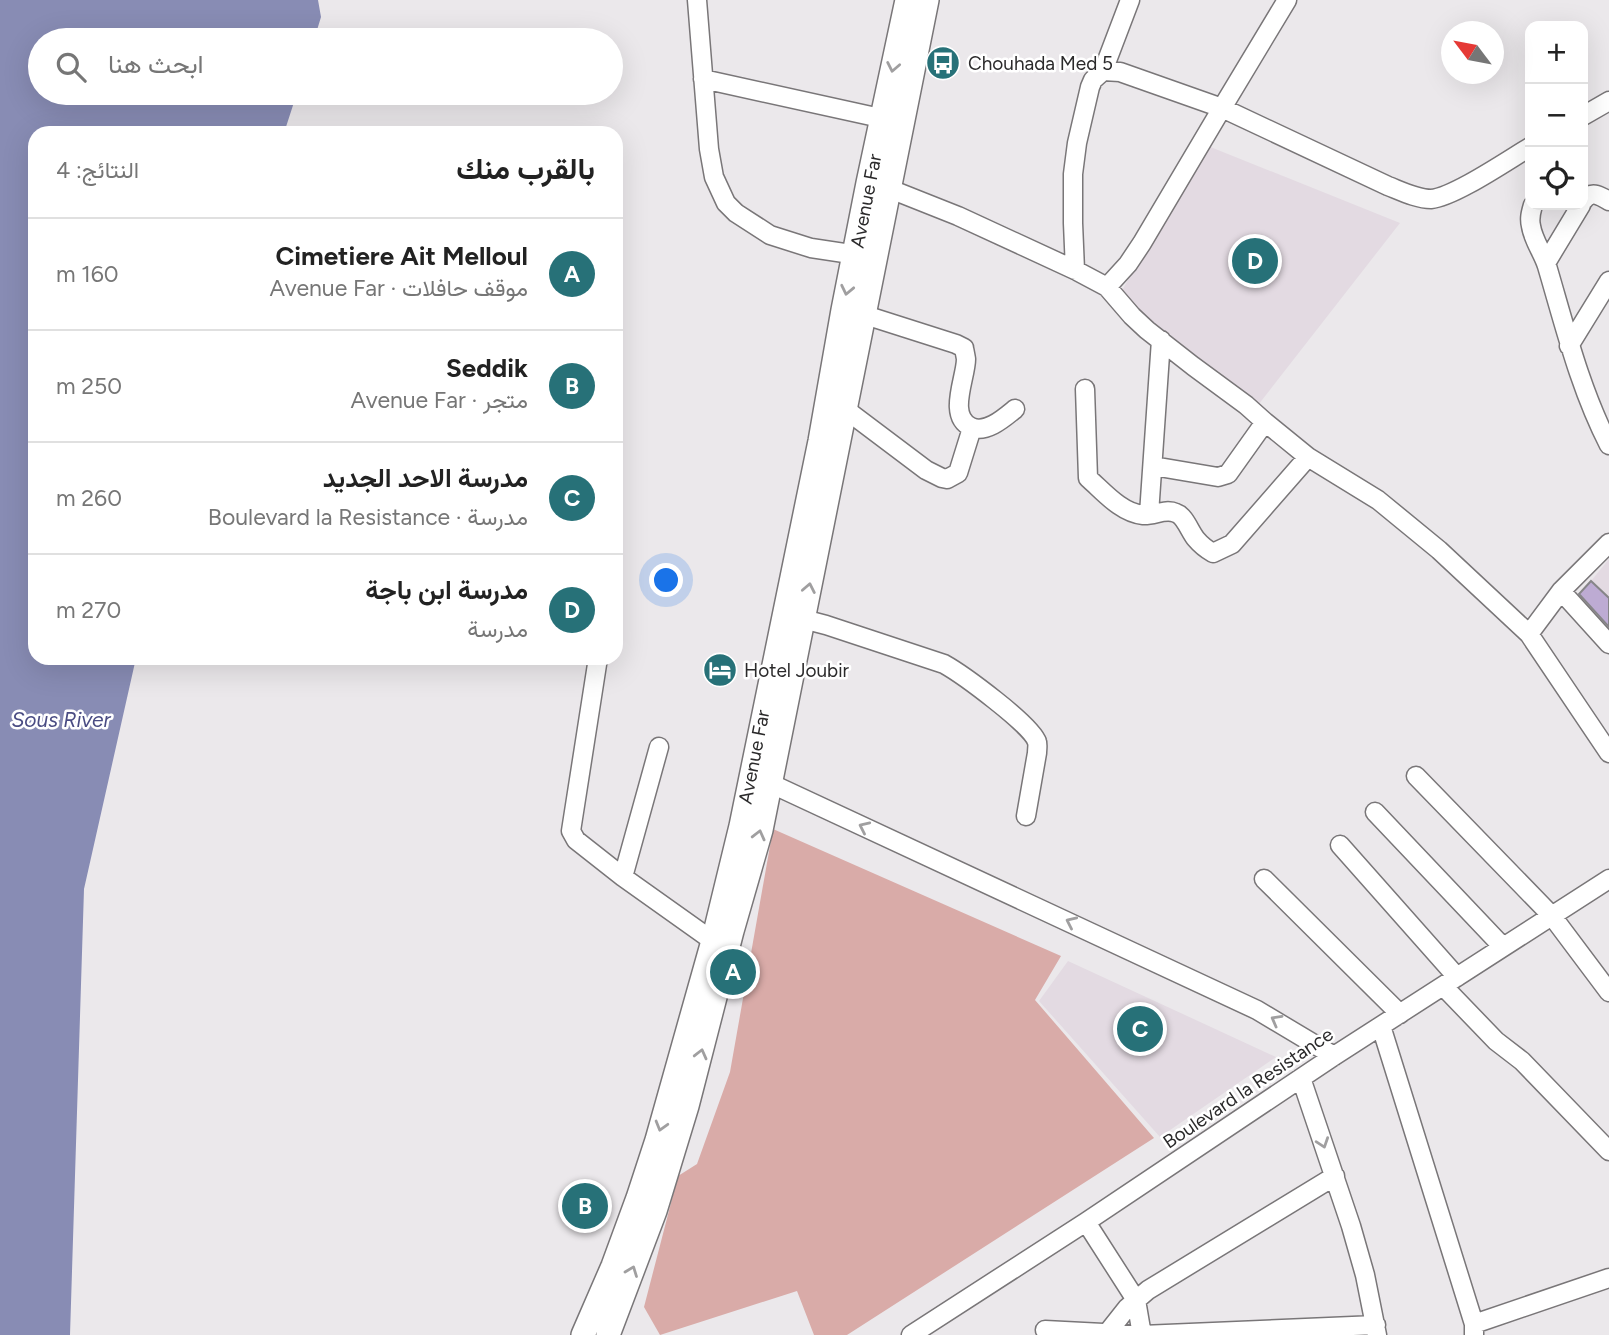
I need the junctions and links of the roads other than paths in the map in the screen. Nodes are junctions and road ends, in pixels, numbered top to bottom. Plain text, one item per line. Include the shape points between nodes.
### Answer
1 (697, 0) edge
2 (907, 0) edge
3 (927, 0) edge
4 (1130, 0) edge
5 (1287, 0) edge
6 (1103, 71) junction
7 (703, 79) junction
8 (1609, 101) edge
9 (1222, 108) junction
10 (1588, 113) edge
11 (893, 121) junction
12 (1525, 150) edge
13 (890, 190) junction
14 (1588, 196) edge
15 (1609, 201) edge
16 (1532, 210) edge
17 (1578, 210) edge
18 (865, 256) junction
19 (1546, 262) junction
20 (1075, 270) junction
21 (1609, 281) edge
22 (1107, 287) junction
23 (865, 315) junction
24 (1161, 340) junction
25 (1569, 346) junction
26 (1085, 389) dead end
27 (1609, 407) edge
28 (845, 409) junction
29 (1015, 409) dead end
30 (1265, 422) junction
31 (1598, 424) junction
32 (972, 428) junction
33 (1609, 445) edge
34 (1308, 457) junction
35 (1153, 466) junction
36 (1149, 514) junction
37 (1609, 543) edge
38 (1561, 591) junction
39 (803, 619) junction
40 (1529, 634) junction
41 (1609, 645) edge
42 (597, 665) edge
43 (659, 747) dead end
44 (1609, 754) edge
45 (1416, 776) dead end
46 (760, 779) junction
47 (1375, 813) dead end
48 (1026, 816) dead end
49 (1340, 845) dead end
50 (623, 877) junction
51 (1609, 878) edge
52 (1264, 879) dead end
53 (1552, 916) junction
54 (713, 941) junction
55 (1503, 947) junction
56 (1450, 981) junction
57 (1609, 992) edge
58 (1400, 1014) junction
59 (1381, 1026) junction
60 (1334, 1056) junction
61 (1301, 1078) junction
62 (1609, 1152) edge
63 (1335, 1177) junction
64 (1086, 1222) junction
65 (1609, 1278) edge
66 (1136, 1300) junction
67 (1045, 1330) dead end
68 (1376, 1330) edge
69 (1474, 1330) edge
70 (1108, 1332) junction
71 (583, 1335) edge
72 (608, 1335) edge
73 (911, 1335) edge
74 (1142, 1335) edge

1 - 7 street
2 -> 11 main road, Avenue Far
3 - 11 main road, Avenue Far
4 - 6 street
5 - 9 street
6 - 9 street via 1120,72
6 - 20 street via 1090,87 1077,143
7 - 11 street
7 - 18 street via 714,177 726,203 770,235 811,248
8 - 10 street
9 - 12 street via 1388,186 1430,199 1450,194
9 - 22 street via 1142,243
11 - 13 main road, Avenue Far
11 - 18 main road, Avenue Far
13 - 18 main road, Avenue Far
13 - 20 street
14 - 15 street
16 - 19 street via 1531,229
17 - 19 street
18 - 23 main road, Avenue Far
18 -> 46 main road, Avenue Far via 820,441
19 - 25 street
20 - 22 street
21 - 25 street
22 - 24 street
23 - 28 main road, Avenue Far
23 - 32 street via 964,348 959,411
24 - 30 street
24 - 35 street
25 - 31 street
26 - 36 street via 1088,478 1120,506
27 - 31 street
28 - 32 street via 942,478 958,473
39 -> 28 main road, Avenue Far
29 - 32 street via 1000,422
30 - 34 street
30 - 35 street via 1228,474 1218,477
31 - 33 street
34 - 36 street via 1223,550 1213,553 1205,549 1176,513
34 - 40 street via 1378,500
35 - 36 street
37 - 38 street
38 - 40 street
38 - 41 street
39 - 46 main road, Avenue Far
39 - 48 street via 944,664 1014,716 1038,743
40 - 44 street
42 - 50 street via 570,831
43 - 50 street
45 - 53 street
46 - 54 main road, Avenue Far via 741,827
60 -> 46 street via 1257,1010
72 -> 46 main road, Avenue Far via 655,1211 687,1106 761,830
47 - 55 street
49 - 56 street
50 - 54 street
51 - 53 street, Boulevard la Resistance
52 - 58 street
53 - 55 street, Boulevard la Resistance
53 - 57 street
54 -> 71 main road, Avenue Far via 657,1140 614,1266
55 - 56 street, Boulevard la Resistance
56 - 58 street, Boulevard la Resistance
56 - 62 street via 1496,1041 1522,1061
58 - 59 street, Boulevard la Resistance
59 - 60 street, Boulevard la Resistance
59 - 69 street
60 - 61 street, Boulevard la Resistance
61 -> 63 street
61 - 64 street, Boulevard la Resistance
63 - 66 street
63 - 68 street via 1365,1275
64 - 66 street
64 - 73 street, Boulevard la Resistance
65 - 69 street
66 - 70 street
66 - 74 street
67 - 70 street
68 - 74 street
70 - 74 street

